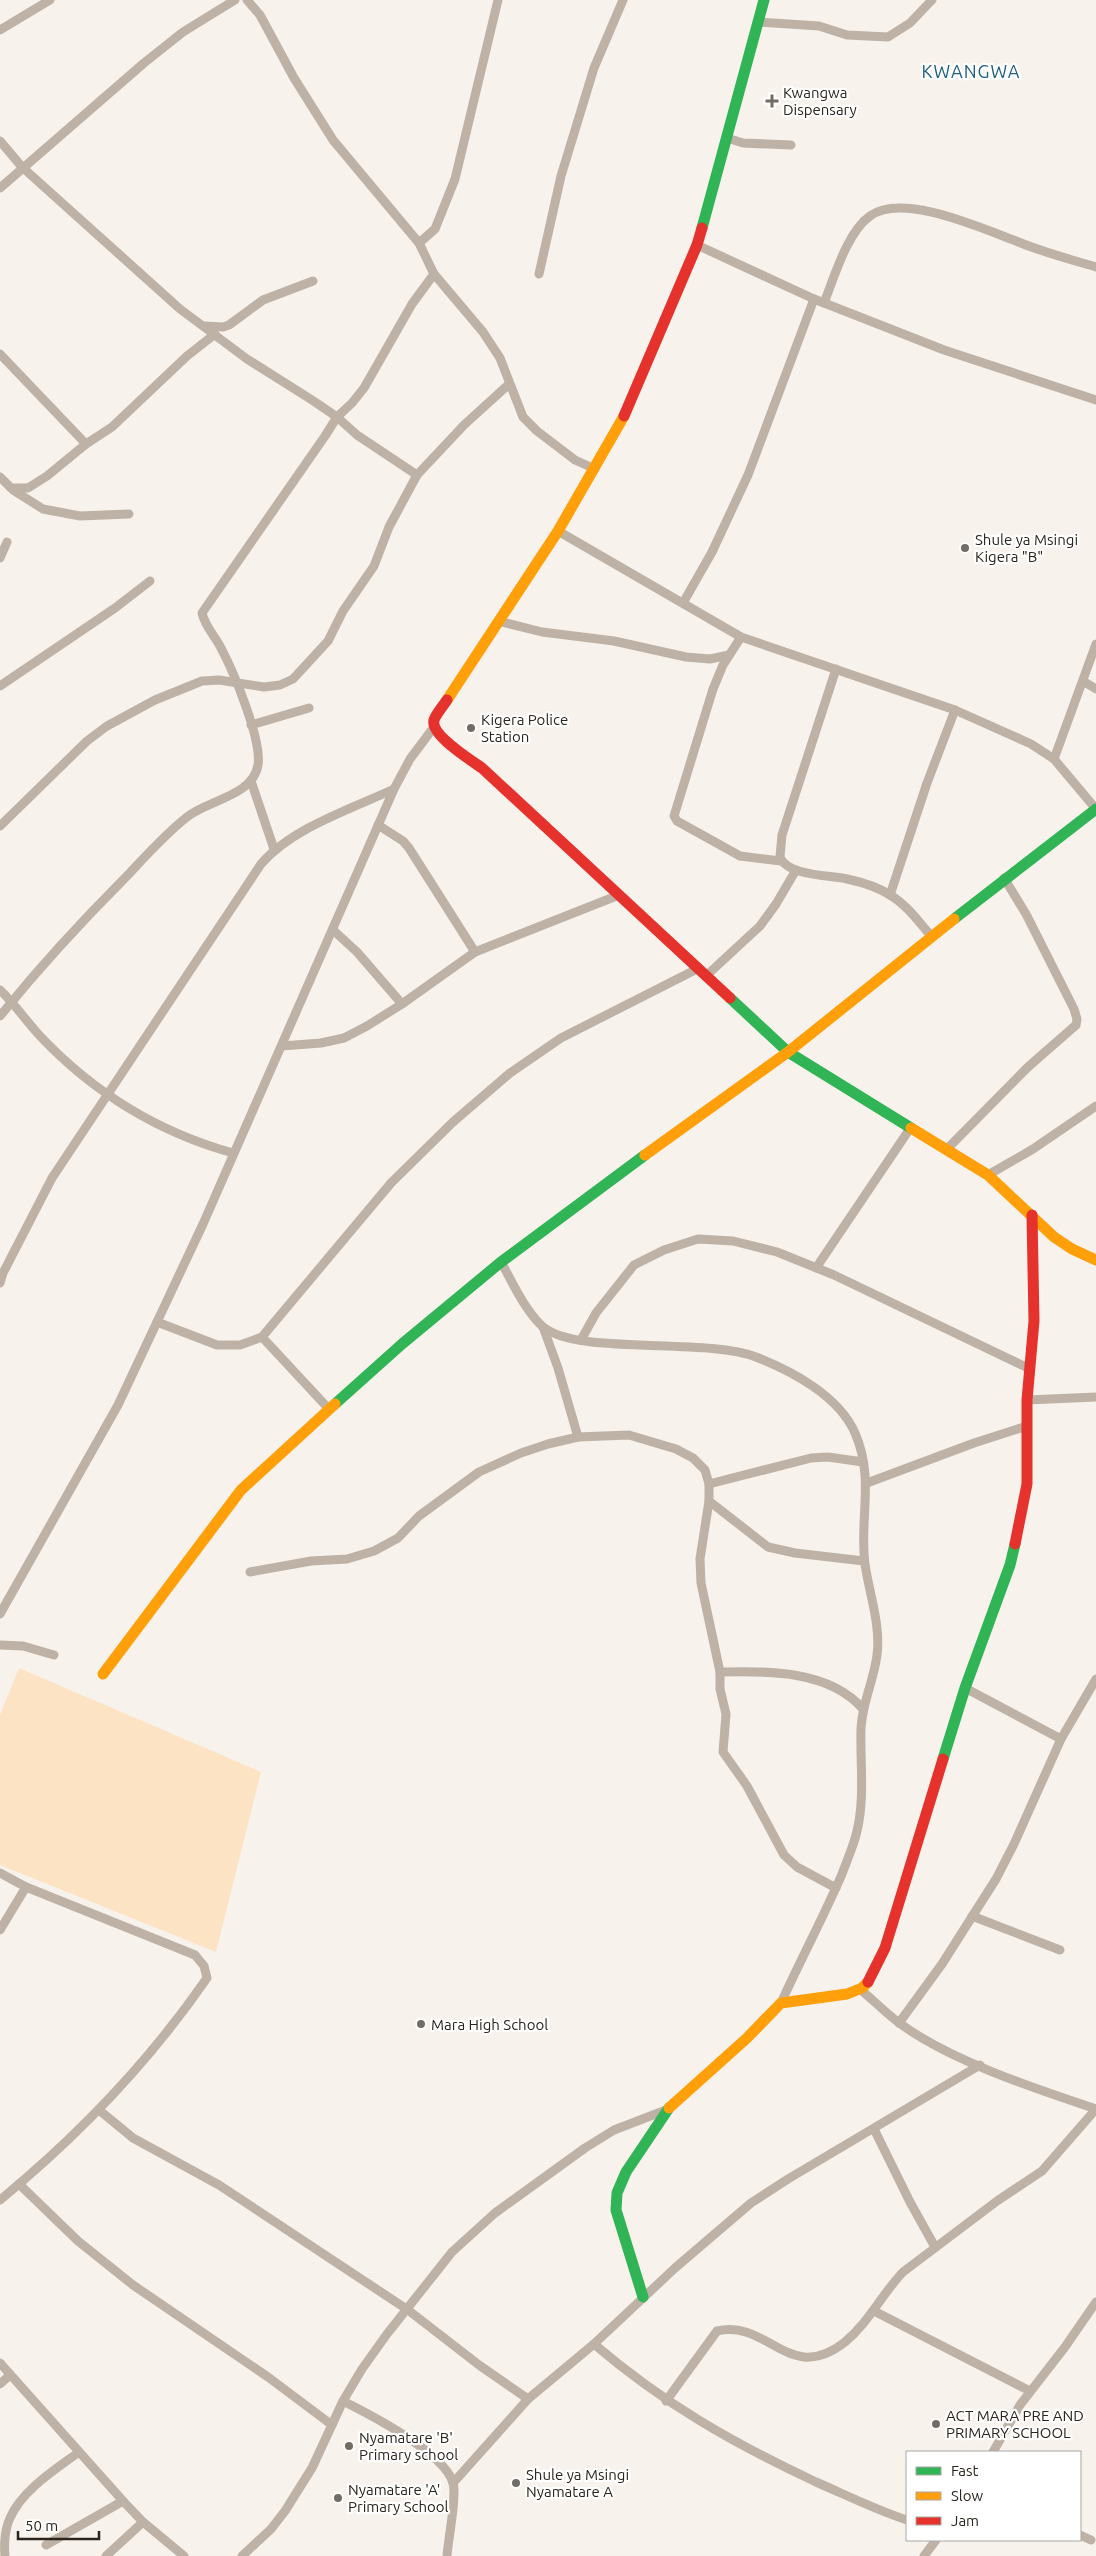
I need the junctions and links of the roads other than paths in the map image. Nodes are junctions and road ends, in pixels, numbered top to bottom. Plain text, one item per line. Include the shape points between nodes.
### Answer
1 (50, 0) edge
2 (235, 0) edge
3 (247, 0) edge
4 (498, 0) edge
5 (623, 0) edge
6 (932, 0) edge
7 (761, 1) edge
8 (758, 22) junction
9 (0, 30) edge
10 (727, 138) junction
11 (0, 140) edge
12 (791, 145) dead end
13 (22, 167) junction
14 (0, 188) edge
15 (419, 243) junction
16 (697, 245) junction
17 (1096, 267) edge
18 (434, 274) junction
19 (540, 274) dead end
20 (313, 282) dead end
21 (814, 299) junction
22 (824, 303) junction
23 (204, 326) junction
24 (214, 334) junction
25 (0, 354) edge
26 (509, 384) junction
27 (1096, 400) edge
28 (337, 417) junction
29 (86, 444) junction
30 (594, 469) junction
31 (418, 475) junction
32 (0, 477) edge
33 (11, 488) junction
34 (129, 514) dead end
35 (558, 531) junction
36 (8, 542) dead end
37 (0, 558) edge
38 (150, 581) dead end
39 (682, 603) junction
40 (498, 621) junction
41 (741, 637) junction
42 (1096, 644) edge
43 (729, 655) junction
44 (836, 669) junction
45 (1083, 681) junction
46 (236, 682) junction
47 (0, 686) edge
48 (1096, 688) edge
49 (309, 708) dead end
50 (955, 710) junction
51 (251, 725) junction
52 (434, 727) junction
53 (1054, 759) junction
54 (251, 781) junction
55 (394, 789) junction
56 (1096, 810) edge
57 (378, 825) junction
58 (0, 826) edge
59 (274, 849) junction
60 (781, 860) junction
61 (796, 870) junction
62 (1004, 878) junction
63 (619, 895) junction
64 (890, 895) junction
65 (333, 930) junction
66 (931, 936) junction
67 (475, 952) junction
68 (703, 971) junction
69 (0, 990) edge
70 (12, 1001) junction
71 (402, 1004) junction
72 (0, 1016) edge
73 (282, 1046) junction
74 (788, 1052) junction
75 (107, 1095) junction
76 (1096, 1106) edge
77 (911, 1127) junction
78 (947, 1149) junction
79 (233, 1153) junction
80 (988, 1175) junction
81 (1032, 1215) junction
82 (1096, 1260) edge
83 (501, 1262) junction
84 (816, 1268) junction
85 (2, 1272) edge
86 (0, 1283) edge
87 (157, 1322) junction
88 (543, 1327) junction
89 (262, 1337) junction
90 (581, 1340) junction
91 (1030, 1370) junction
92 (1096, 1397) edge
93 (1027, 1400) junction
94 (328, 1408) junction
95 (1026, 1426) junction
96 (578, 1437) junction
97 (863, 1462) junction
98 (867, 1483) junction
99 (709, 1484) junction
100 (709, 1500) junction
101 (864, 1561) junction
102 (250, 1572) dead end
103 (0, 1614) edge
104 (0, 1644) edge
105 (54, 1655) dead end
106 (720, 1672) junction
107 (103, 1674) dead end
108 (1096, 1680) edge
109 (965, 1688) junction
110 (863, 1709) junction
111 (1061, 1739) junction
112 (0, 1873) edge
113 (26, 1887) junction
114 (836, 1888) junction
115 (972, 1916) junction
116 (0, 1930) edge
117 (1060, 1950) dead end
118 (860, 1990) junction
119 (781, 2002) junction
120 (899, 2023) junction
121 (980, 2065) junction
122 (1096, 2109) edge
123 (99, 2110) junction
124 (666, 2110) junction
125 (874, 2129) junction
126 (19, 2184) junction
127 (0, 2200) edge
128 (935, 2247) junction
129 (643, 2297) junction
130 (1096, 2302) edge
131 (408, 2310) junction
132 (874, 2310) junction
133 (594, 2344) junction
134 (0, 2363) edge
135 (10, 2375) junction
136 (0, 2384) edge
137 (1030, 2391) junction
138 (528, 2399) junction
139 (343, 2401) junction
140 (666, 2401) junction
141 (332, 2425) junction
142 (994, 2451) edge
143 (79, 2452) junction
144 (453, 2483) junction
145 (123, 2501) junction
146 (906, 2520) edge
147 (144, 2522) junction
148 (1081, 2535) edge
149 (1091, 2540) dead end
150 (935, 2541) edge
151 (46, 2545) dead end
152 (5, 2556) edge
153 (106, 2556) edge
154 (184, 2556) edge
155 (242, 2556) edge
156 (448, 2556) edge
157 (924, 2556) edge

1 - 9 street
2 - 13 street via 183,32
3 - 15 street via 260,14 294,78 333,140
4 - 15 street via 455,179 434,229
5 - 19 street via 594,68 561,176
6 - 8 street via 910,23 888,37 854,36 819,26
7 - 8 street
8 - 10 street
10 - 12 street via 750,144
10 - 16 street
11 - 13 street
13 - 14 street
13 - 23 street via 156,289
15 - 18 street
16 - 21 street
16 - 30 street via 634,396
17 - 22 street via 956,218 915,210 885,210 869,216 858,229
18 - 26 street via 483,332 500,358
18 - 28 street via 412,304 364,388
20 - 23 street via 263,300 229,325
21 - 22 street
21 - 39 street via 745,482 712,552
22 - 27 street via 944,350
23 - 24 street
24 - 28 street
24 - 29 street via 112,427
25 - 29 street
26 - 30 street via 523,417 575,460
26 - 31 street
28 - 31 street via 357,435
28 - 46 street via 202,613
29 - 33 street via 35,485
30 - 35 street
31 - 46 street via 389,527 374,566 343,611 328,641 293,679 280,685 264,687
32 - 33 street
33 - 34 street via 43,509 80,516
35 - 39 street
35 - 40 street
36 - 37 street
38 - 47 street
39 - 41 street
40 - 43 street via 542,632 622,642 686,658 710,659
40 - 52 street via 434,720
41 - 43 street
41 - 44 street
42 - 45 street
43 - 60 street via 707,705 674,816 677,821 734,854
44 - 50 street
44 - 60 street via 782,835
45 - 48 street
45 - 53 street
46 - 51 street
46 - 58 street via 202,681 184,686 107,726 70,756
49 - 51 street
50 - 53 street via 1031,744
50 - 64 street
51 - 54 street via 258,764
52 - 55 street via 410,759
52 - 63 street via 444,740 482,768
53 - 56 street
54 - 59 street
54 - 70 street via 241,789 206,804 174,828 76,928
55 - 57 street
55 - 59 street
56 - 62 street
57 - 65 street
57 - 67 street via 409,848
59 - 75 street
60 - 61 street
61 - 64 street via 868,884
61 - 68 street via 760,926
62 - 66 street
62 - 78 street via 1026,914 1074,1010 1076,1025 1028,1067
63 - 67 street
63 - 68 street
64 - 66 street via 909,910
65 - 71 street via 384,981
65 - 73 street
66 - 74 street
67 - 71 street
68 - 74 street
68 - 89 street via 561,1038 510,1073 453,1122 391,1183
69 - 70 street
70 - 72 street
70 - 75 street via 57,1052
71 - 73 street via 344,1038
73 - 79 street
74 - 77 street
74 - 83 street
75 - 79 street via 149,1121 186,1138
75 - 85 street via 52,1178
76 - 80 street
77 - 78 street
77 - 84 street
78 - 80 street
79 - 87 street
80 - 81 street
81 - 82 street via 1054,1237
81 - 91 street via 1034,1321
83 - 88 street via 532,1315
83 - 94 street
84 - 90 street via 777,1252 733,1241 690,1242 634,1265 605,1301
84 - 91 street
85 - 86 street
87 - 89 street via 218,1345 240,1345
87 - 103 street via 118,1405
88 - 90 street
88 - 96 street
89 - 94 street
90 - 97 street via 718,1348 754,1356 789,1372 820,1392 842,1413 855,1432
91 - 93 street
92 - 93 street
93 - 95 street
94 - 107 street via 240,1490
95 - 98 street
95 - 109 street via 1027,1484 1021,1522 1010,1566
96 - 99 street via 629,1435 676,1449 693,1458 705,1470
96 - 102 street via 521,1453 479,1472 419,1516 398,1538 374,1551 347,1559 311,1560
97 - 98 street
97 - 99 street via 811,1458
98 - 101 street
99 - 100 street
100 - 101 street via 768,1546 795,1554
100 - 106 street via 702,1540 701,1583
101 - 110 street via 876,1626 877,1654
104 - 105 street via 23,1646
106 - 110 street via 782,1674 810,1680 843,1691
106 - 114 street via 726,1714 723,1752 747,1786 784,1854 797,1867
108 - 111 street
109 - 111 street
109 - 118 street via 885,1948 873,1974
110 - 114 street via 858,1830
111 - 115 street via 1014,1844
112 - 113 street
113 - 116 street
113 - 123 street via 176,1946 195,1955 204,1966 207,1978 183,2013
114 - 119 street
115 - 117 street
115 - 120 street
118 - 119 street via 839,1996
118 - 120 street
119 - 124 street via 747,2038
120 - 121 street
121 - 122 street
121 - 125 street
122 - 128 street via 1042,2171
123 - 126 street
123 - 131 street via 133,2138 227,2190
124 - 129 street via 617,2192 616,2210
124 - 131 street via 614,2130 495,2214 452,2252
125 - 128 street
125 - 129 street via 751,2203
126 - 127 street
126 - 141 street via 78,2240 133,2285
128 - 132 street via 890,2285
129 - 133 street
130 - 137 street
131 - 138 street
131 - 139 street via 387,2334
132 - 137 street
132 - 140 street via 845,2342 828,2354 816,2357 803,2358 738,2330 717,2331
133 - 138 street
133 - 140 street
134 - 135 street
135 - 136 street
135 - 143 street
137 - 142 street
138 - 144 street
139 - 141 street
139 - 144 street via 405,2435 445,2470
140 - 146 street via 781,2466
141 - 155 street via 312,2468 285,2511
143 - 145 street
143 - 152 street via 51,2472 18,2505 9,2518
144 - 156 street
145 - 147 street
145 - 151 street
147 - 153 street
147 - 154 street
148 - 149 street
150 - 157 street

